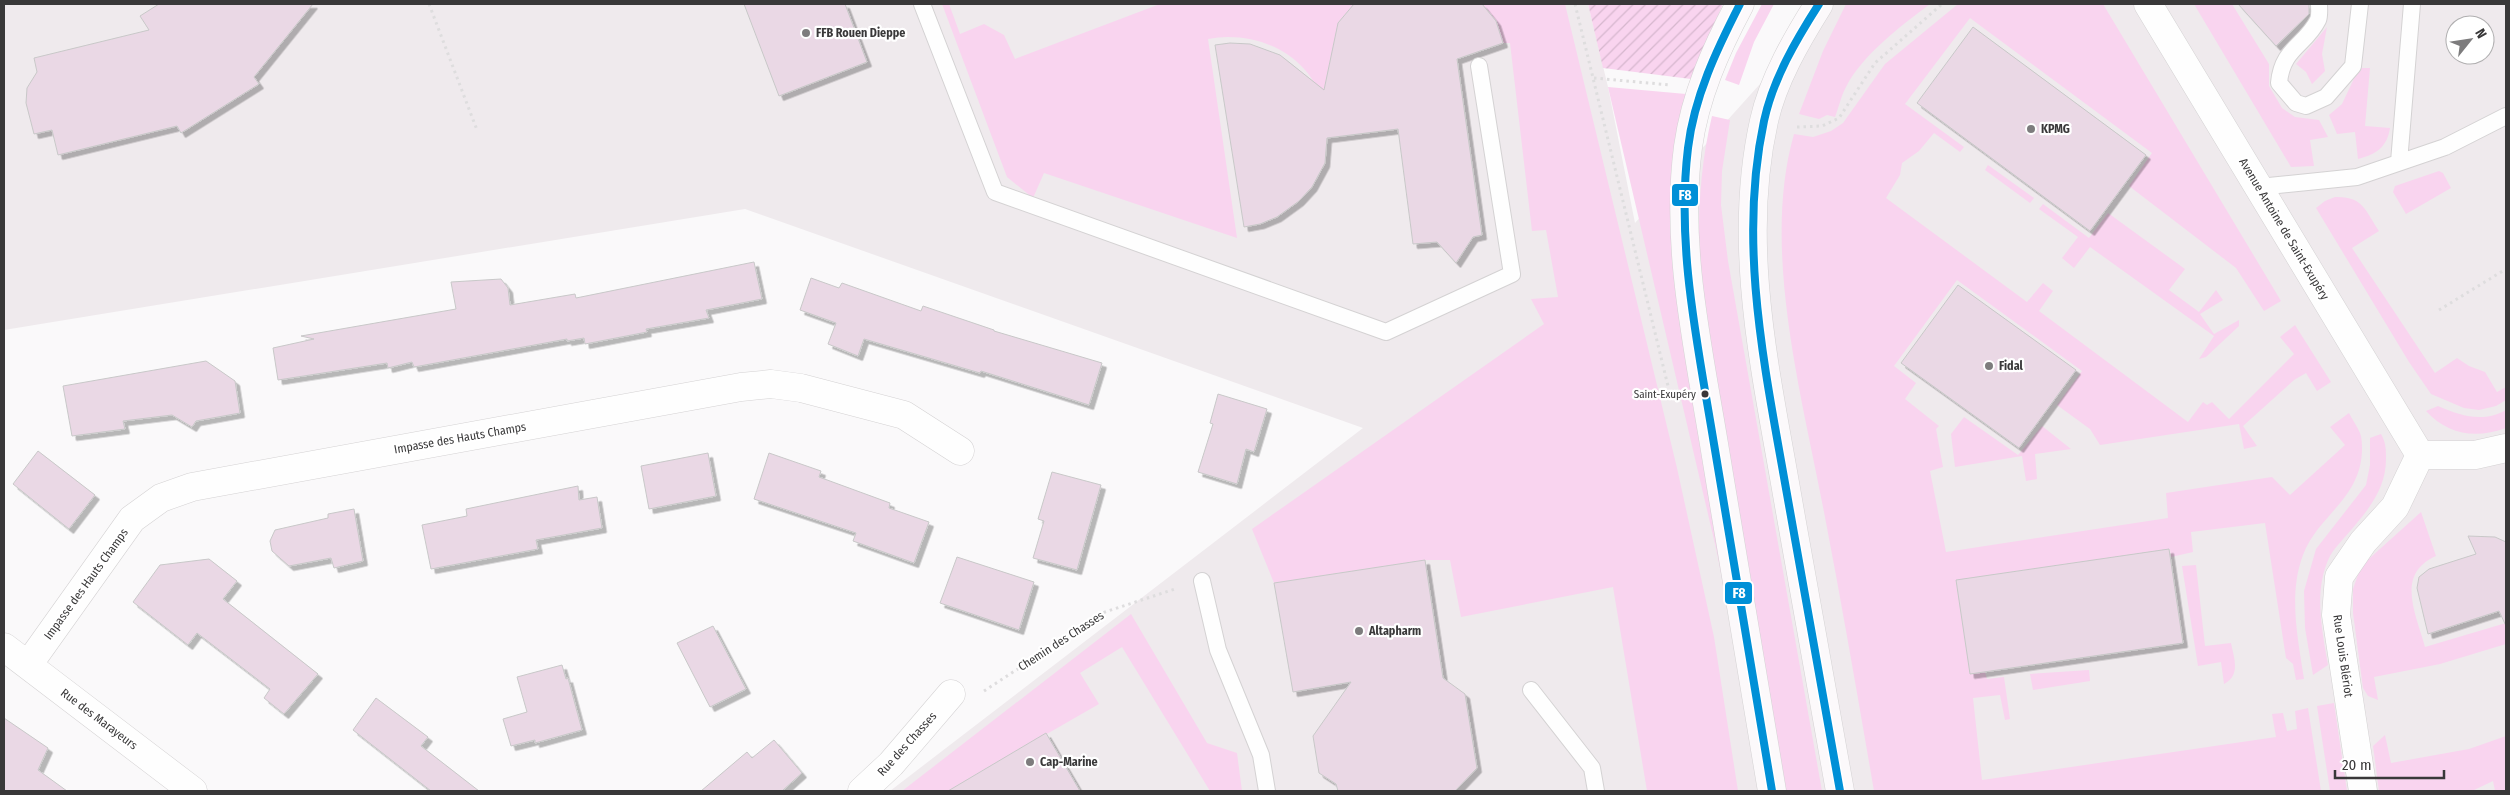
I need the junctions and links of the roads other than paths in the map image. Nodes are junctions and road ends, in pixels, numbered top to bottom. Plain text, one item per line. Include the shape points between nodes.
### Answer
1 (922, 4) edge
2 (1740, 4) edge
3 (1819, 4) edge
4 (2148, 4) edge
5 (2319, 4) edge
6 (2360, 4) edge
7 (2412, 4) edge
8 (1479, 66) dead end
9 (2506, 116) edge
10 (2399, 162) junction
11 (2259, 187) junction
12 (2506, 448) edge
13 (960, 452) dead end
14 (2420, 455) junction
15 (1202, 581) road end
16 (4, 647) edge
17 (28, 665) junction
18 (1531, 690) dead end
19 (951, 694) road end
20 (193, 791) edge
21 (862, 791) edge
22 (1267, 791) edge
23 (1596, 791) edge
24 (1772, 791) edge
25 (1840, 791) edge
26 (2363, 791) edge

1 - 8 lane via 995,192 1386,332 1512,274
2 - 24 main road via 1701,89 1688,146 1684,210 1692,314
3 - 25 main road via 1782,71 1764,119 1751,224 1754,281 1768,389
4 - 11 street, Avenue Antoine de Saint-Exupéry
5 - 6 lane via 2318,19 2280,68 2280,83 2296,103 2306,106 2326,98 2353,66
7 - 10 lane
9 - 10 lane via 2445,147
10 - 11 lane via 2357,177
11 - 14 street, Avenue Antoine de Saint-Exupéry
12 - 14 street via 2475,455
13 - 17 street, Impasse des Hauts Champs via 904,414 836,395 771,384 192,487 161,498 132,519
14 - 26 street, Rue Louis Blériot via 2395,507 2363,542 2338,577 2336,615
15 - 22 lane via 1218,650 1261,755
16 - 17 street, Rue des Marayeurs
17 - 20 street, Rue des Marayeurs
18 - 23 lane via 1592,768
19 - 21 street, Rue des Chasses via 891,764

